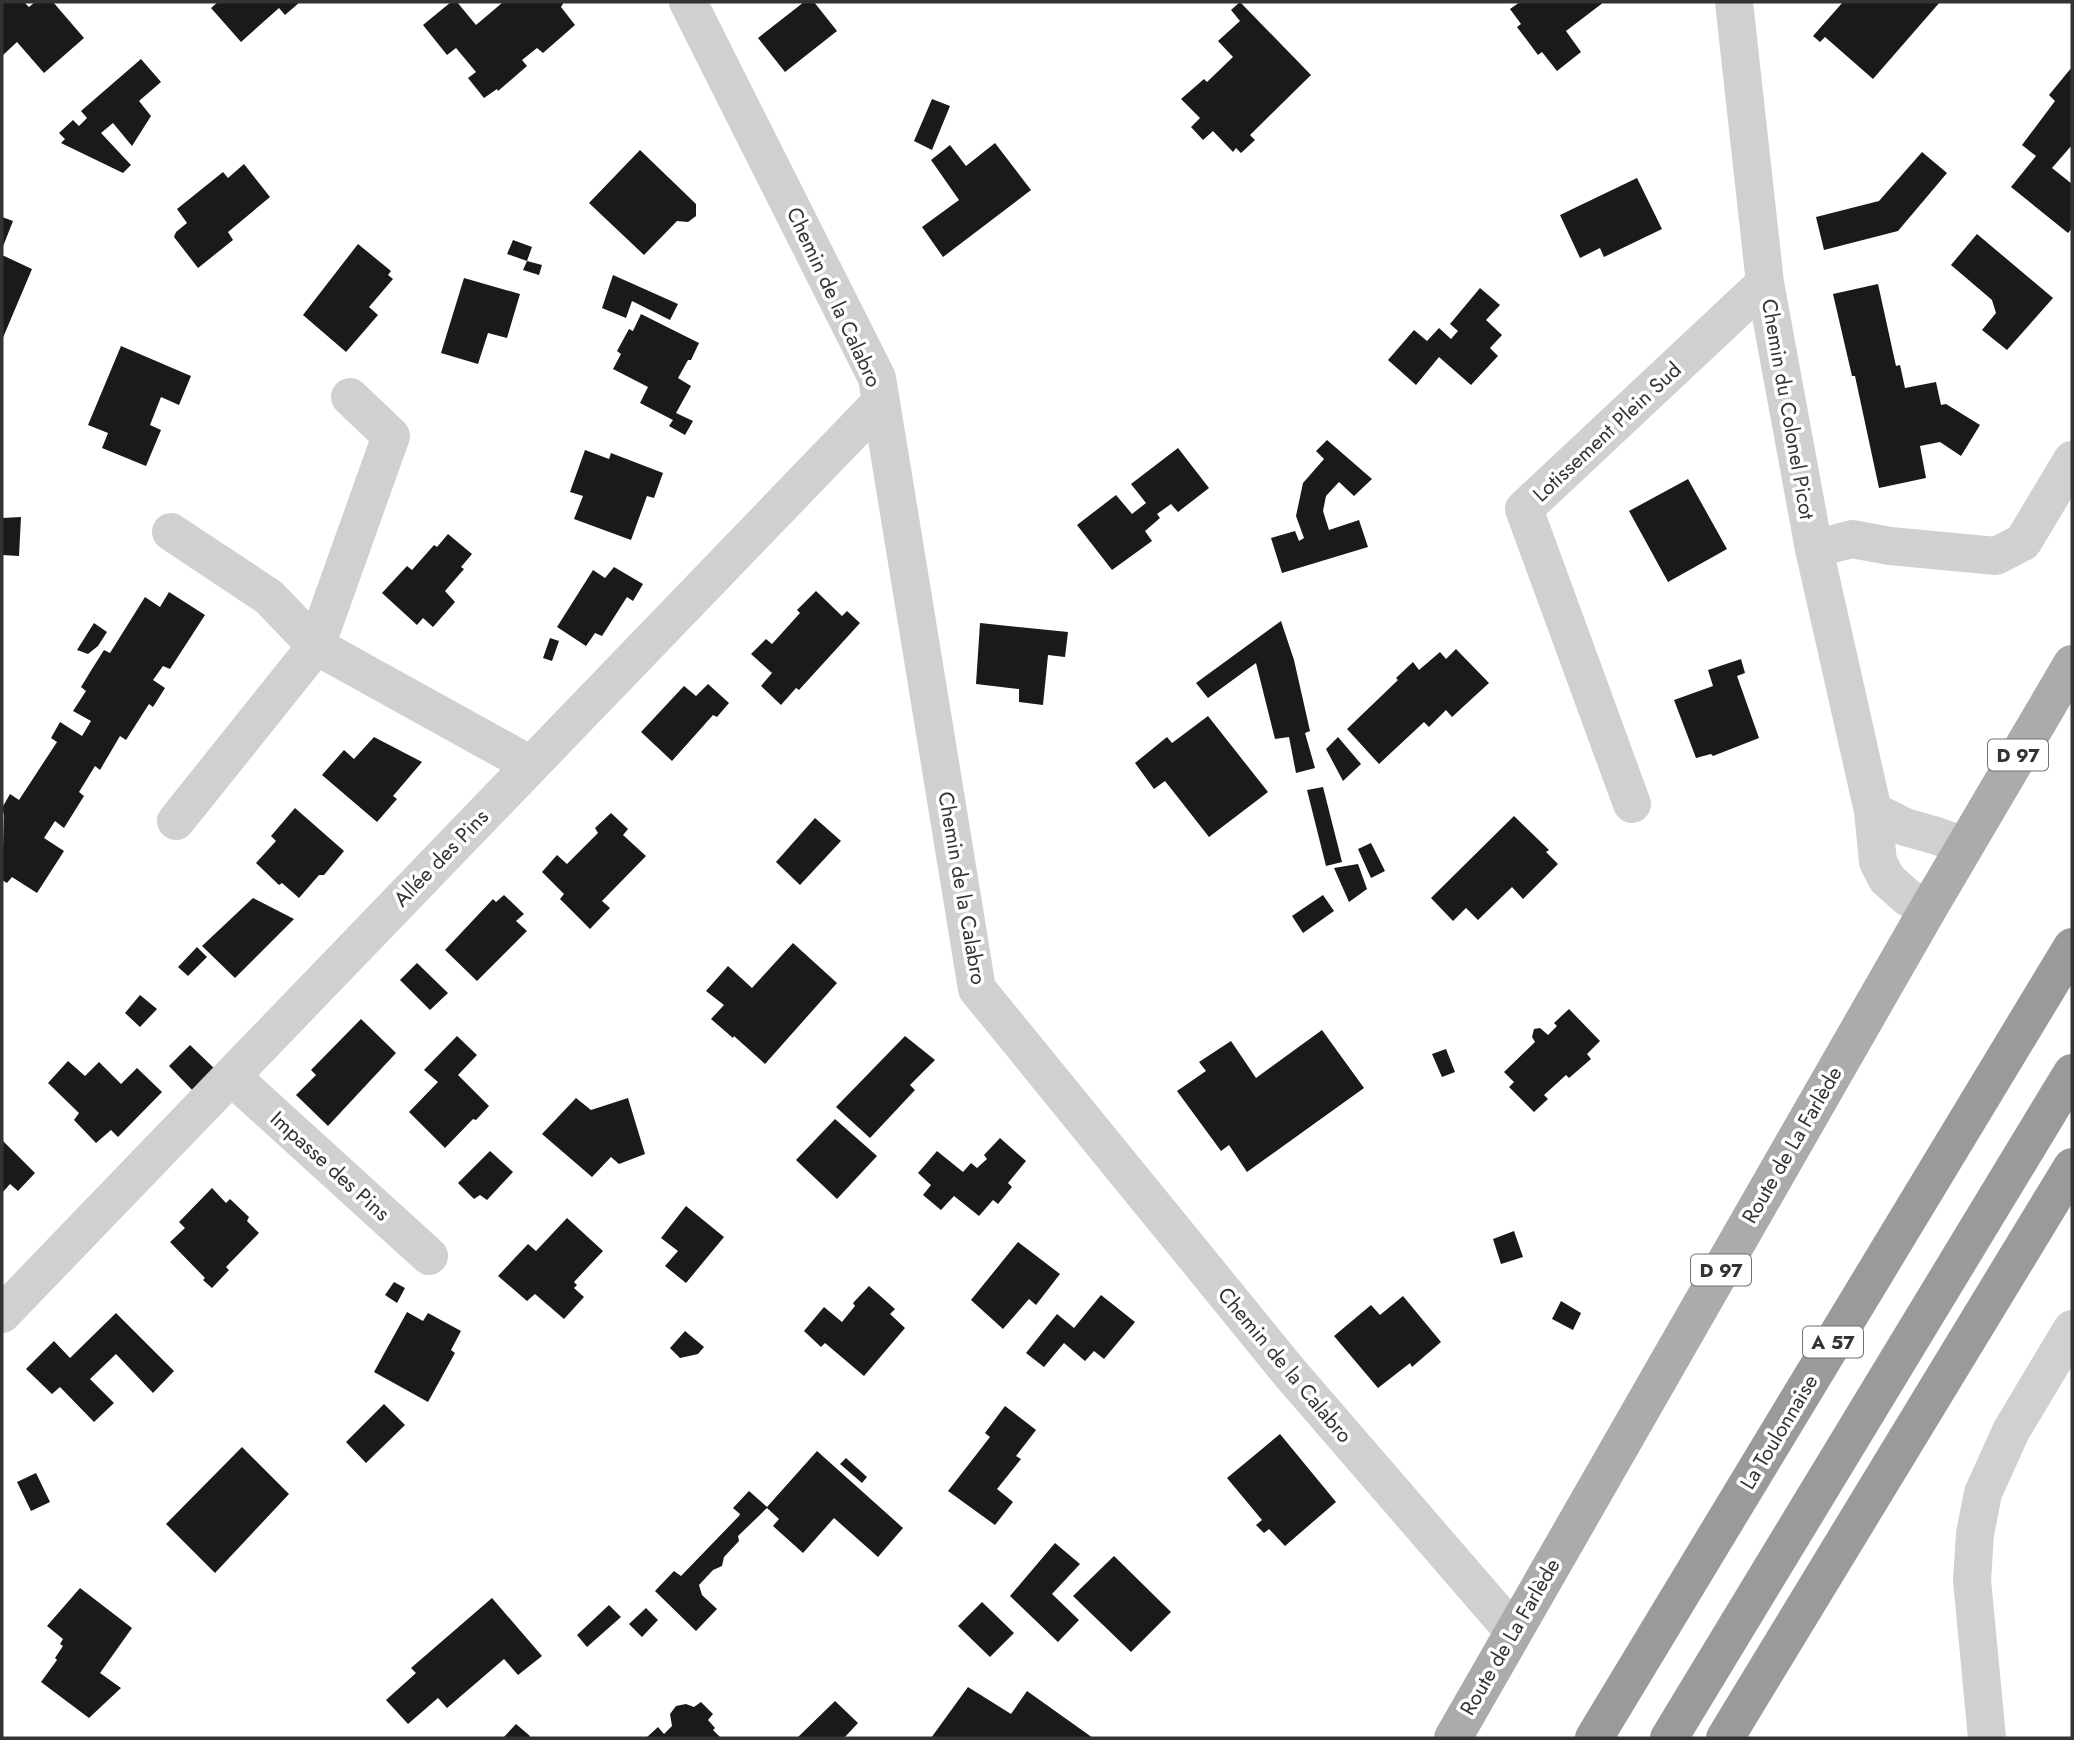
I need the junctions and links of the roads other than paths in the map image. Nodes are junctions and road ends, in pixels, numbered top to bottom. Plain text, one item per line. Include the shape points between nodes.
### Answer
1 (688, 2) edge
2 (1734, 2) edge
3 (1765, 283) junction
4 (350, 397) dead end
5 (881, 402) junction
6 (2072, 460) edge
7 (171, 532) dead end
8 (1814, 549) junction
9 (316, 646) junction
10 (2072, 664) edge
11 (531, 765) junction
12 (1632, 804) dead end
13 (1873, 811) junction
14 (176, 821) dead end
15 (1964, 846) junction
16 (1928, 909) junction
17 (2072, 947) edge
18 (2072, 1073) edge
19 (231, 1076) junction
20 (2072, 1167) edge
21 (429, 1256) dead end
22 (2, 1314) edge
23 (2072, 1329) edge
24 (1513, 1631) junction
25 (1453, 1738) edge
26 (1594, 1738) edge
27 (1669, 1738) edge
28 (1725, 1738) edge
29 (1987, 1738) edge

1 - 5 street, Chemin de la Calabro via 877,378
2 - 3 street, Chemin du Colonel Picot
3 - 8 street, Chemin du Colonel Picot
3 - 12 street, Lotissement Plein Sud via 1524,509
4 - 9 street via 391,436
5 - 11 street, Allée des Pins
5 - 24 street, Chemin de la Calabro via 977,989 1290,1374
6 - 8 street via 2023,541 1996,556 1852,539
7 - 9 street via 269,597
8 - 13 street, Chemin du Colonel Picot
9 - 11 street
9 - 14 street
10 - 15 main road, Route de La Farlède / D 97
11 - 19 street, Allée des Pins
13 - 15 street
13 - 16 street, Chemin du Colonel Picot via 1878,862 1907,897
15 - 16 main road, Route de La Farlède / D 97
16 - 24 main road, Route de La Farlède / D 97
17 - 26 highway, La Toulonnaise / A 57
18 - 27 highway
19 - 21 street, Impasse des Pins
19 - 22 street, Allée des Pins
20 - 28 highway
23 - 29 street via 2011,1431 1983,1493 1972,1580
24 - 25 main road, Route de La Farlède / D 97

